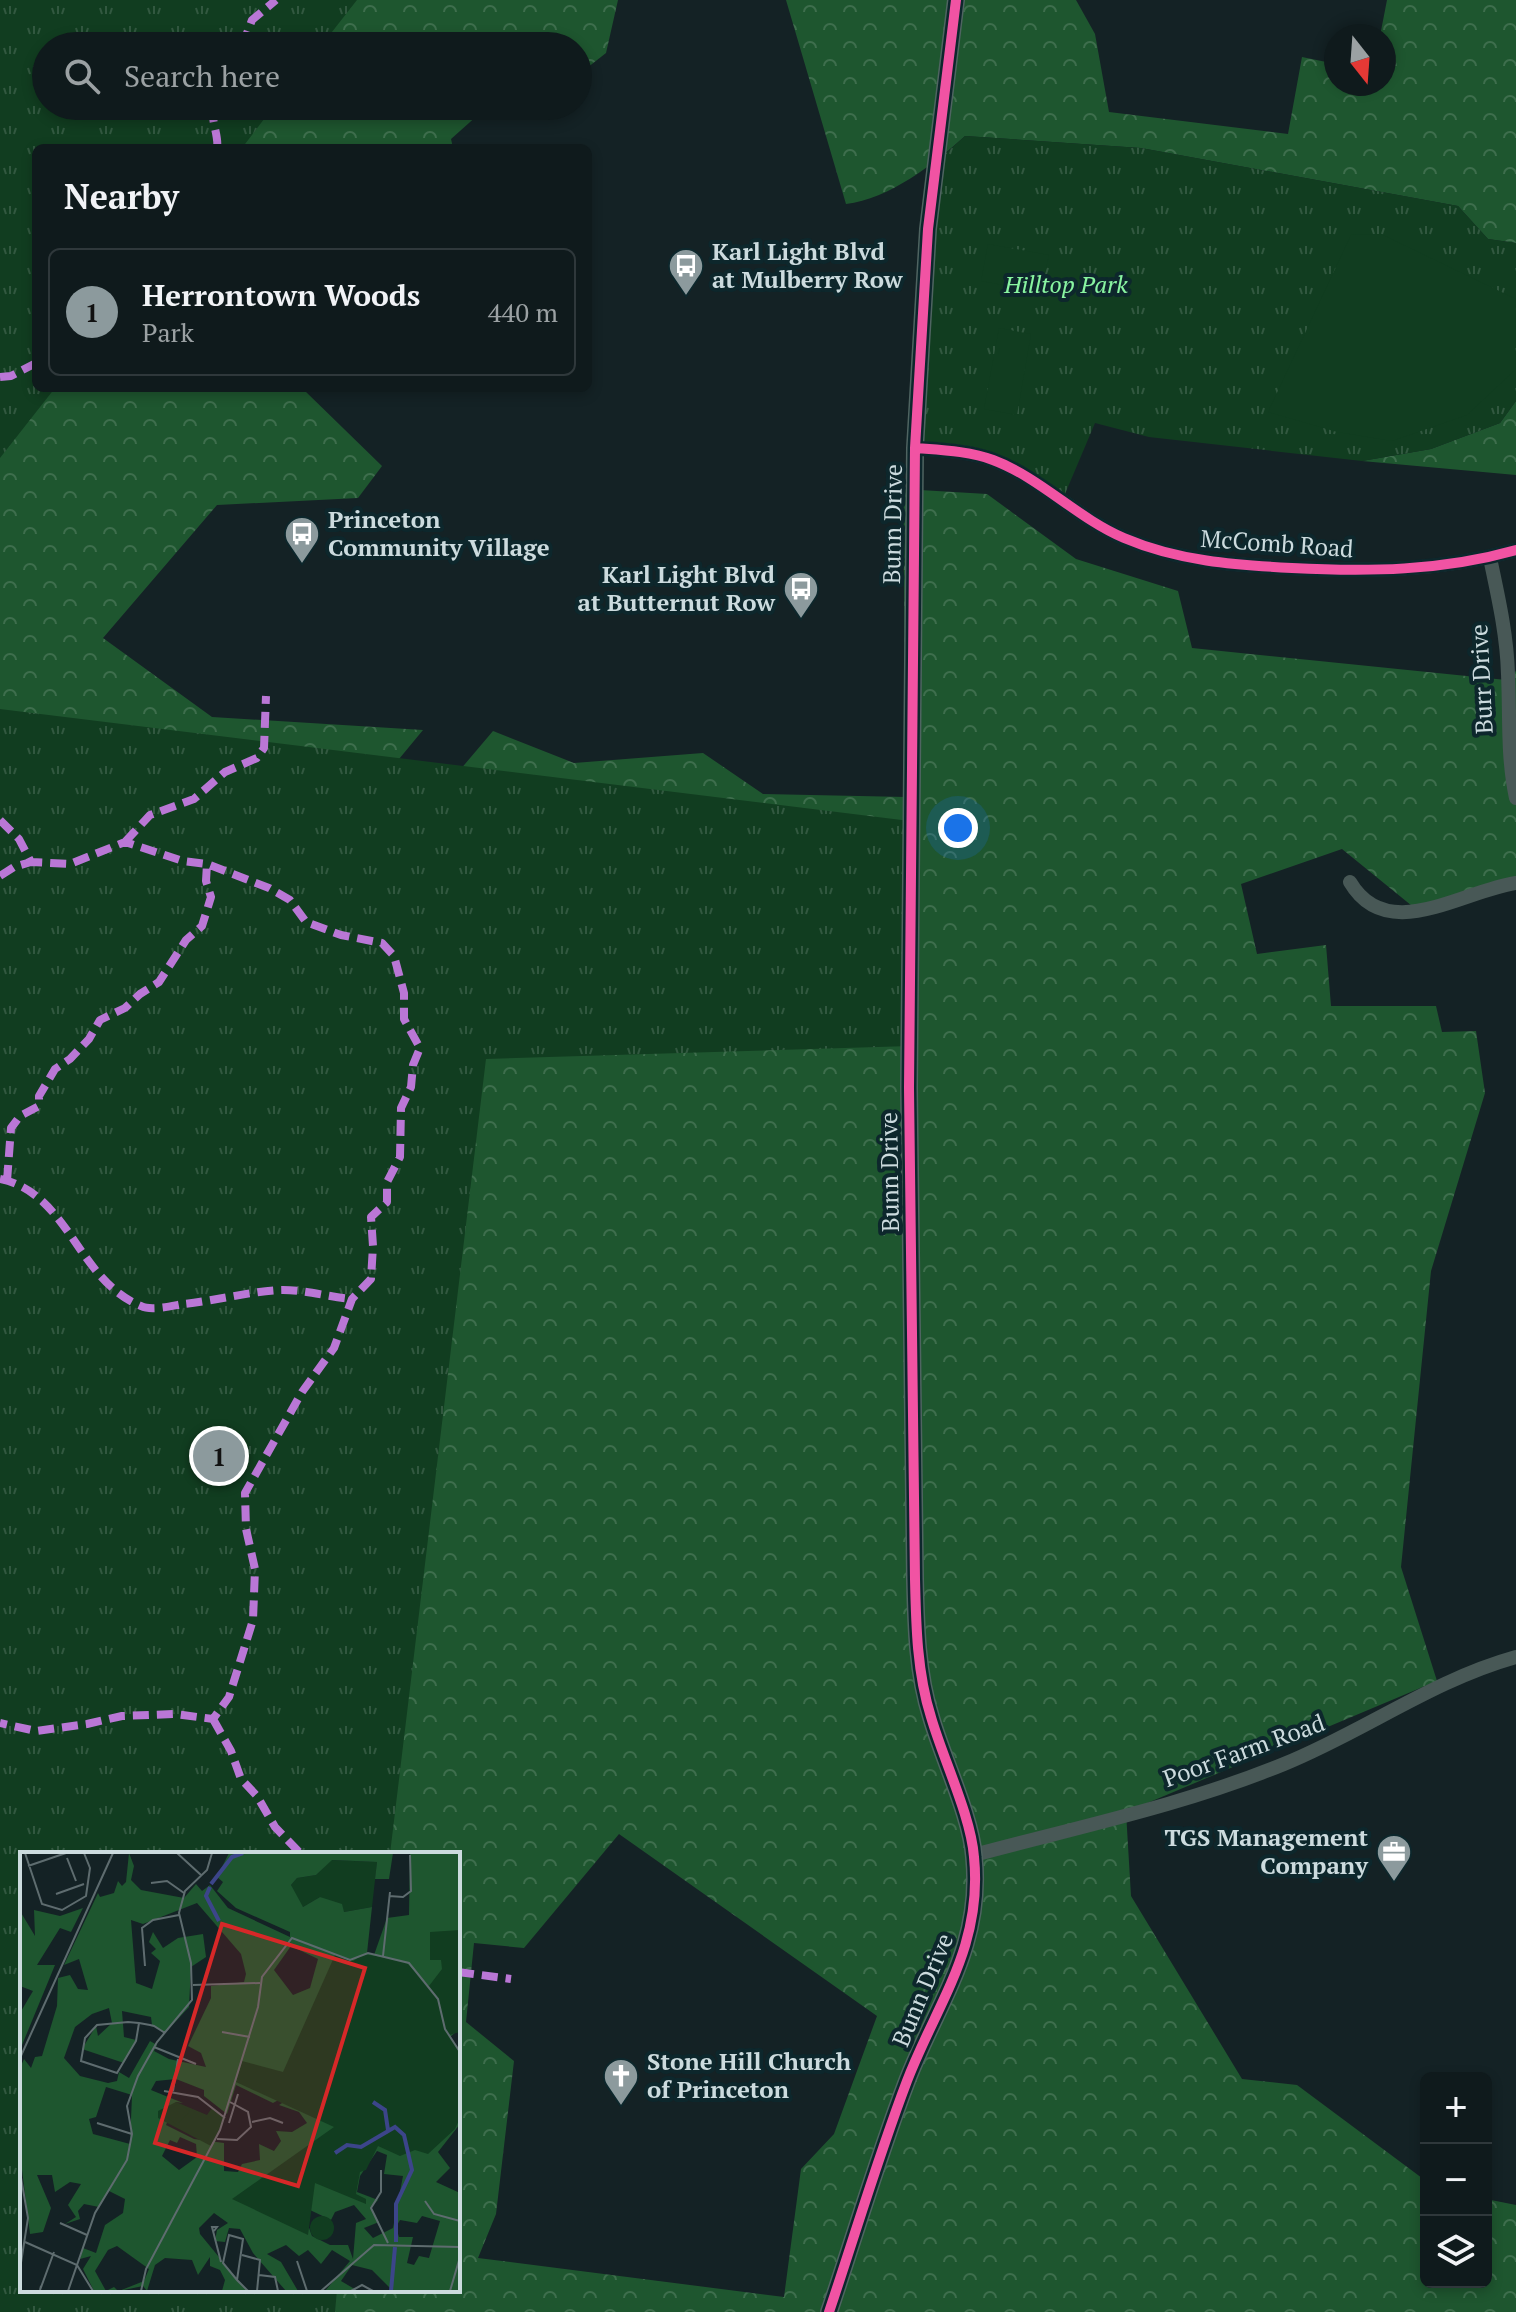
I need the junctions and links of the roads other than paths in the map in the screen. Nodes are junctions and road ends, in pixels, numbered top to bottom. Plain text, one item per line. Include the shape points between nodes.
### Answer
1 (956, 0) edge
2 (915, 448) junction
3 (1516, 550) edge
4 (1490, 558) junction
5 (1516, 798) edge
6 (1350, 882) dead end
7 (1516, 883) edge
8 (1516, 1657) edge
9 (974, 1855) junction
10 (829, 2312) edge

1 - 2 street, Bunn Drive via 928,229
2 - 4 street, McComb Road via 990,458 1101,527 1193,559 1349,571
2 - 9 street, Bunn Drive via 909,1110 916,1611 930,1715
3 - 4 street, McComb Road
4 - 5 street, Burr Drive via 1505,634 1507,741
6 - 7 street via 1368,905 1393,913 1443,905
8 - 9 street, Poor Farm Road via 1452,1680 1284,1764 1159,1806
9 - 10 street, Bunn Drive via 973,1914 960,1965 908,2077

